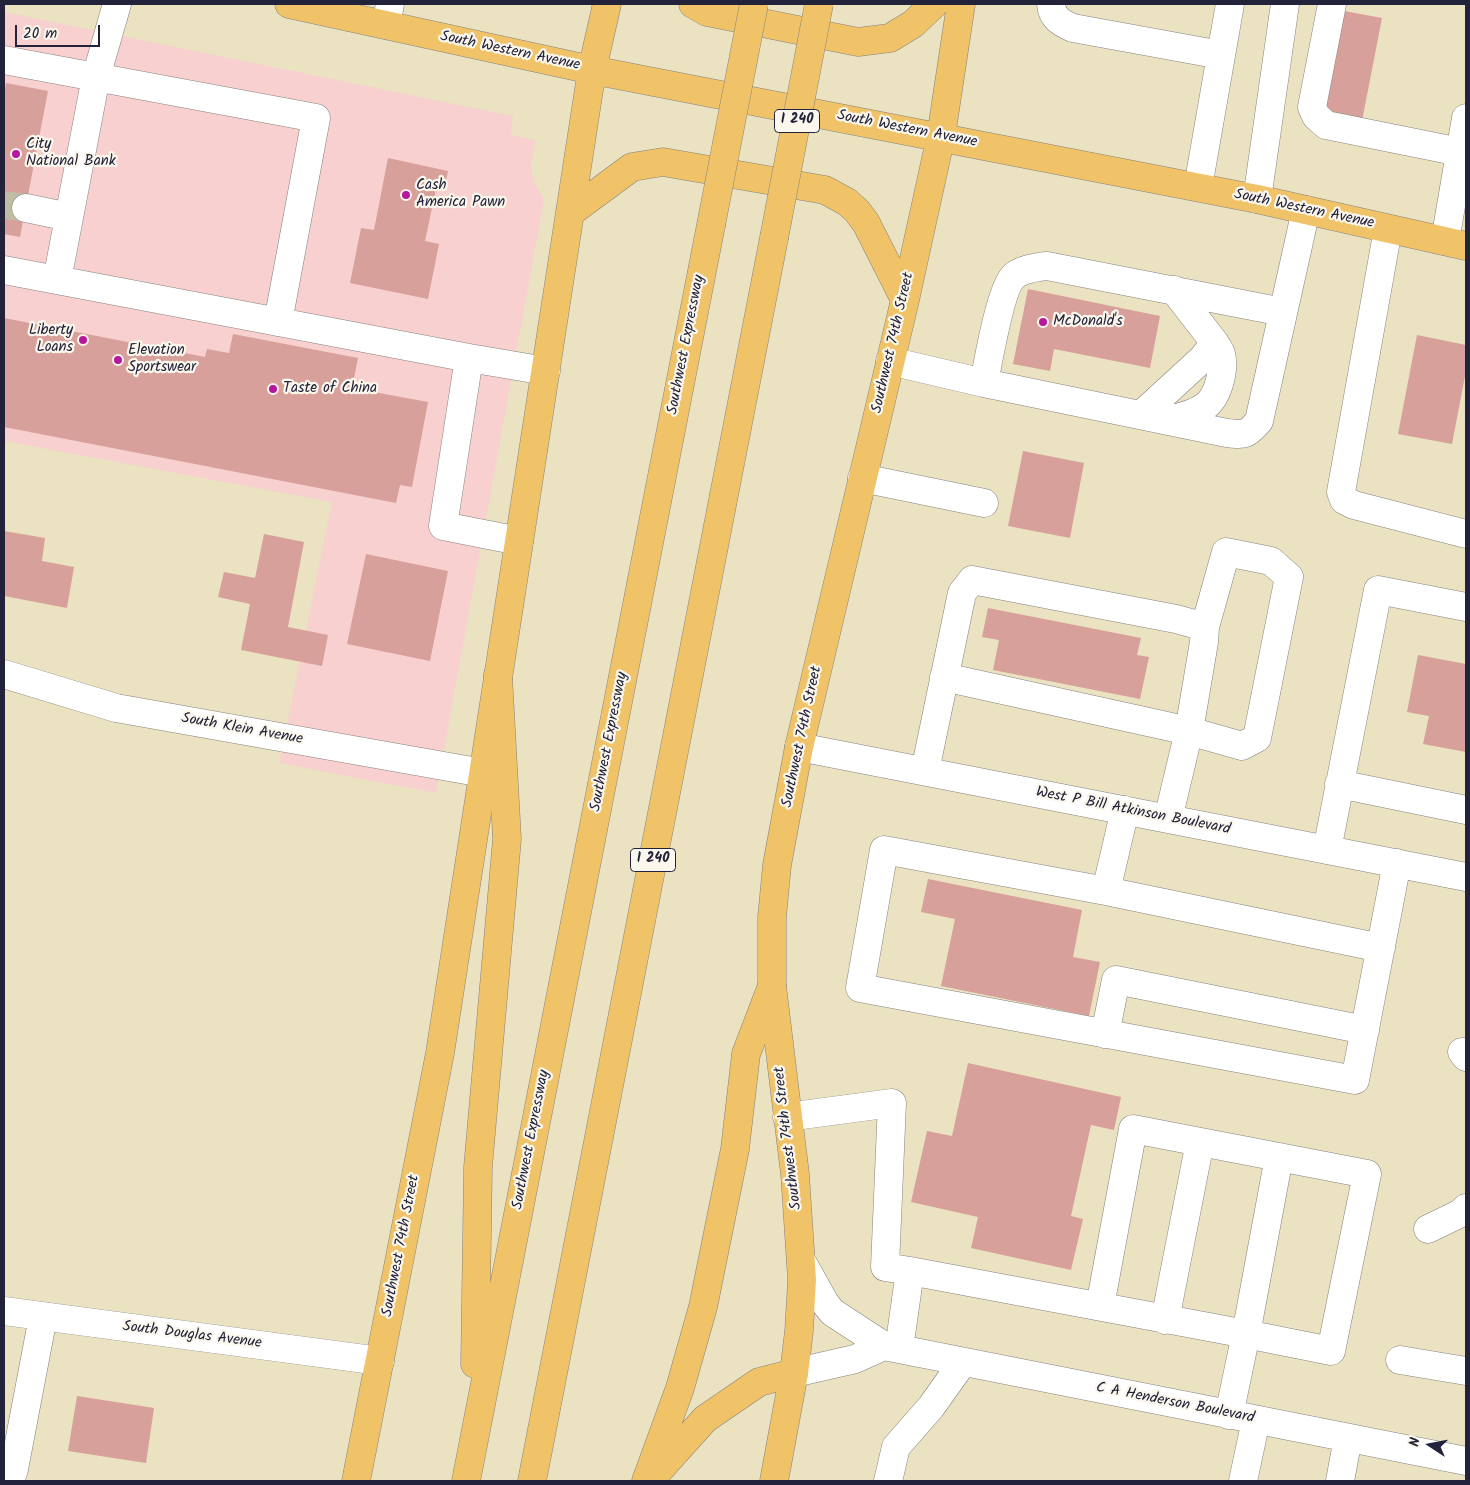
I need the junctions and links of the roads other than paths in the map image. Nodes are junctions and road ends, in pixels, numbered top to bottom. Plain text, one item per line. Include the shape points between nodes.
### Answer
1 (117, 4) edge
2 (289, 4) edge
3 (607, 4) edge
4 (693, 4) edge
5 (754, 4) edge
6 (819, 4) edge
7 (934, 4) edge
8 (961, 4) edge
9 (1050, 4) edge
10 (1230, 4) edge
11 (1285, 4) edge
12 (1332, 4) edge
13 (388, 14) edge
14 (1221, 54) junction
15 (4, 60) edge
16 (592, 70) junction
17 (96, 77) junction
18 (1466, 118) edge
19 (941, 136) junction
20 (1460, 152) junction
21 (1198, 187) junction
22 (1257, 199) junction
23 (26, 208) tunnel mouth
24 (1306, 210) junction
25 (571, 212) junction
26 (69, 217) junction
27 (1388, 229) junction
28 (1456, 244) edge
29 (4, 270) edge
30 (57, 280) junction
31 (1174, 290) junction
32 (905, 300) junction
33 (1283, 312) junction
34 (278, 322) junction
35 (1215, 344) junction
36 (470, 358) junction
37 (890, 361) junction
38 (546, 371) junction
39 (984, 383) junction
40 (1140, 415) junction
41 (1167, 420) junction
42 (862, 478) junction
43 (984, 503) dead end
44 (1466, 534) edge
45 (519, 542) junction
46 (1466, 607) edge
47 (1204, 627) junction
48 (4, 674) edge
49 (498, 674) junction
50 (944, 678) junction
51 (1189, 731) junction
52 (800, 746) junction
53 (925, 771) junction
54 (483, 773) junction
55 (1340, 784) junction
56 (1125, 810) junction
57 (1466, 810) edge
58 (1168, 818) junction
59 (1327, 850) junction
60 (1397, 864) junction
61 (1466, 877) edge
62 (1106, 891) junction
63 (1380, 948) junction
64 (772, 986) junction
65 (1364, 1030) junction
66 (1105, 1034) junction
67 (787, 1117) junction
68 (1200, 1142) junction
69 (1279, 1157) junction
70 (1466, 1208) edge
71 (1428, 1229) dead end
72 (801, 1260) junction
73 (910, 1271) junction
74 (1100, 1306) junction
75 (4, 1311) edge
76 (43, 1316) junction
77 (1165, 1320) junction
78 (1246, 1334) junction
79 (892, 1347) junction
80 (1400, 1360) dead end
81 (380, 1361) junction
82 (963, 1362) junction
83 (1466, 1371) edge
84 (794, 1373) junction
85 (1228, 1414) junction
86 (1256, 1420) junction
87 (474, 1435) junction
88 (1348, 1438) junction
89 (1466, 1461) edge
90 (10, 1481) edge
91 (356, 1481) edge
92 (466, 1481) edge
93 (532, 1481) edge
94 (646, 1481) edge
95 (650, 1481) edge
96 (774, 1481) edge
97 (888, 1481) edge
98 (1243, 1481) edge
99 (1340, 1481) edge

1 - 17 street
2 - 13 main road, South Western Avenue
3 - 16 main road, Southwest 74th Street
4 - 7 main road via 707,12 858,42 890,38 913,24
5 - 87 main road, Southwest Expressway, bridge
6 - 93 main road, I 240, bridge
8 - 19 main road, Southwest 74th Street
9 - 14 street via 1058,22 1073,28
10 - 14 street
11 - 22 street
12 - 20 street via 1312,107 1316,116 1326,125
13 - 16 main road, South Western Avenue
14 - 21 street
15 - 17 street
16 - 19 main road, South Western Avenue
16 - 25 main road, Southwest 74th Street
17 - 26 street
17 - 34 street via 316,118
18 - 20 street
19 - 21 main road, South Western Avenue
19 - 32 main road, Southwest 74th Street
20 - 28 street
21 - 22 main road, South Western Avenue
22 - 24 main road, South Western Avenue
23 - 26 street
24 - 27 main road, South Western Avenue
24 - 33 street
25 - 32 main road via 632,167 663,162 825,190 847,202 862,217
25 - 38 main road, Southwest 74th Street
26 - 30 street
27 - 28 main road, South Western Avenue
27 - 44 street via 1341,492 1344,500 1354,505
29 - 30 street
30 - 34 street
31 - 33 street
31 - 35 street
31 - 39 street via 1047,266 1015,275 1005,290
32 - 37 main road, Southwest 74th Street
33 - 41 street via 1258,421 1250,432 1227,433
34 - 36 street
35 - 40 street
35 - 41 street via 1220,353 1221,369 1212,400 1198,411
36 - 38 street
36 - 45 street via 443,526
37 - 39 street
37 - 42 main road, Southwest 74th Street
38 - 45 main road, Southwest 74th Street
39 - 40 street
40 - 41 street
42 - 43 street
42 - 52 main road, Southwest 74th Street
45 - 49 main road, Southwest 74th Street
46 - 55 street via 1378,590
47 - 50 street via 972,580 962,593
47 - 51 street
47 - 51 street via 1226,552 1271,561 1289,577 1257,738 1242,746
48 - 54 street, South Klein Avenue via 116,708
49 - 54 main road, Southwest 74th Street
49 - 87 main road via 507,839 478,1167
50 - 51 street
50 - 53 street
51 - 58 street
52 - 53 street, West P Bill Atkinson Boulevard
52 - 64 main road, Southwest 74th Street via 777,866 772,917
53 - 56 street, West P Bill Atkinson Boulevard
54 - 81 main road, Southwest 74th Street via 440,1053
55 - 57 street
55 - 59 street
56 - 58 street, West P Bill Atkinson Boulevard
56 - 62 street
58 - 59 street, West P Bill Atkinson Boulevard
59 - 60 street, West P Bill Atkinson Boulevard
60 - 61 street, West P Bill Atkinson Boulevard
60 - 63 street
62 - 63 street
62 - 66 street via 884,850 860,988
63 - 65 street
64 - 67 main road, Southwest 74th Street
64 - 94 main road via 746,1054 735,1149 703,1307 680,1388
65 - 66 street via 1355,1080
65 - 66 street via 1116,980
67 - 72 main road, Southwest 74th Street
67 - 73 street via 892,1103 885,1267
68 - 69 street
68 - 74 street via 1133,1129
68 - 77 street
69 - 78 street
69 - 78 street via 1367,1174 1331,1351
70 - 71 street
72 - 79 street, C A Henderson Boulevard via 832,1312
72 - 84 main road, Southwest 74th Street
73 - 74 street
73 - 79 street
74 - 77 street
75 - 76 street, South Douglas Avenue
76 - 81 street, South Douglas Avenue
76 - 90 street
77 - 78 street
78 - 85 street
79 - 82 street, C A Henderson Boulevard
79 - 84 street
80 - 83 street
81 - 91 main road, Southwest 74th Street
82 - 85 street, C A Henderson Boulevard
82 - 97 street via 931,1407 896,1447
84 - 95 main road via 759,1382 705,1419
84 - 96 main road, Southwest 74th Street
85 - 86 street, C A Henderson Boulevard
86 - 88 street, C A Henderson Boulevard
86 - 98 street
87 - 92 main road, Southwest Expressway
88 - 89 street, C A Henderson Boulevard
88 - 99 street

